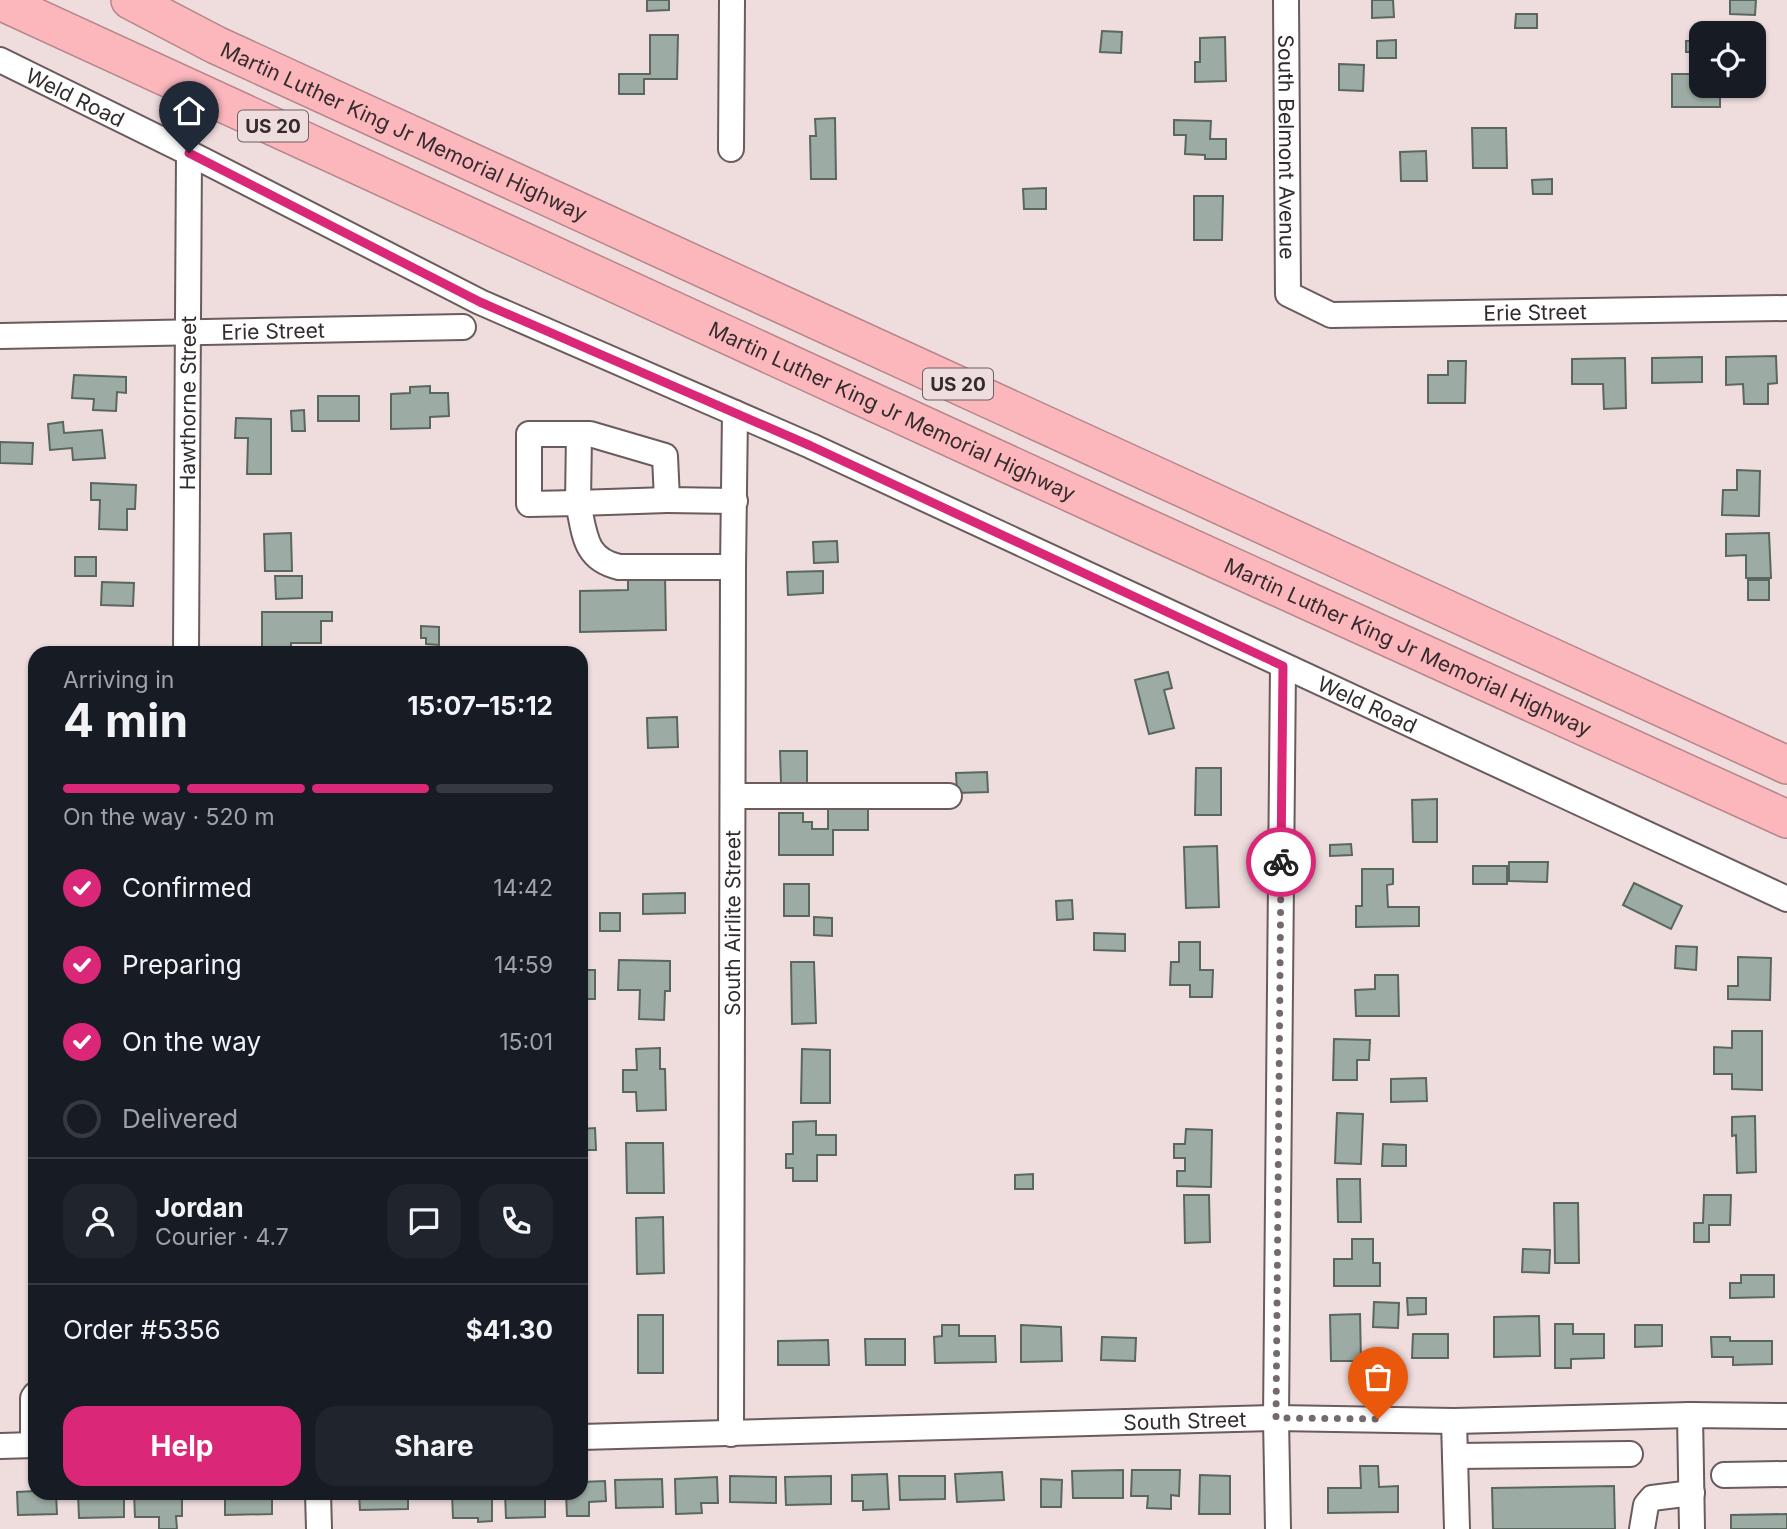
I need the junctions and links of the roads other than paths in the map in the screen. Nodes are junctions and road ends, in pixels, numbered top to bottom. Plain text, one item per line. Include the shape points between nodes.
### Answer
1 (130, 0) edge
2 (732, 0) edge
3 (1286, 0) edge
4 (0, 1) edge
5 (0, 60) edge
6 (731, 149) dead end
7 (189, 153) junction
8 (1288, 294) joint
9 (1787, 308) edge
10 (463, 327) dead end
11 (187, 333) junction
12 (0, 337) edge
13 (735, 413) junction
14 (579, 434) junction
15 (667, 500) junction
16 (735, 501) junction
17 (578, 503) junction
18 (733, 566) junction
19 (186, 646) edge
20 (1283, 666) junction
21 (1787, 765) edge
22 (734, 796) junction
23 (949, 796) dead end
24 (1787, 819) edge
25 (1787, 899) edge
26 (1690, 1415) junction
27 (1787, 1416) edge
28 (1276, 1418) junction
29 (1454, 1421) junction
30 (731, 1434) junction
31 (588, 1437) edge
32 (28, 1445) edge
33 (0, 1446) edge
34 (1630, 1454) dead end
35 (1455, 1456) junction
36 (1787, 1474) edge
37 (1724, 1475) dead end
38 (1692, 1493) junction
39 (318, 1500) edge
40 (319, 1529) edge
41 (1278, 1529) edge
42 (1457, 1529) edge
43 (1642, 1529) edge
44 (1692, 1529) edge

1 - 21 highway, Martin Luther King Jr Memorial Highway / US 20 via 241,57
2 - 6 street
3 - 8 street, South Belmont Avenue
4 - 24 highway, Martin Luther King Jr Memorial Highway / US 20
5 - 7 street, Weld Road
7 - 11 street, Hawthorne Street
7 - 13 street, Weld Road via 480,302
8 - 9 street, Erie Street via 1331,314
10 - 11 street, Erie Street
11 - 12 street, Erie Street
11 - 19 street, Hawthorne Street
13 - 16 street, South Airlite Street
13 - 20 street, Weld Road
14 - 15 street via 665,456
14 - 17 street
14 - 17 street via 529,434 529,504
15 - 16 street
15 - 17 street
16 - 18 street, South Airlite Street
17 - 18 street via 589,547 605,564
18 - 22 street, South Airlite Street
20 - 25 street, Weld Road
20 - 28 street
22 - 23 street
22 - 30 street, South Airlite Street
26 - 27 street, South Street
26 - 29 street, South Street
26 - 38 street
28 - 29 street, South Street
28 - 30 street, South Street
28 - 41 street
29 - 35 street
30 - 31 street, South Street
32 - 33 street
34 - 35 street
35 - 42 street
36 - 37 street
38 - 43 street via 1652,1498
38 - 44 street
39 - 40 street

